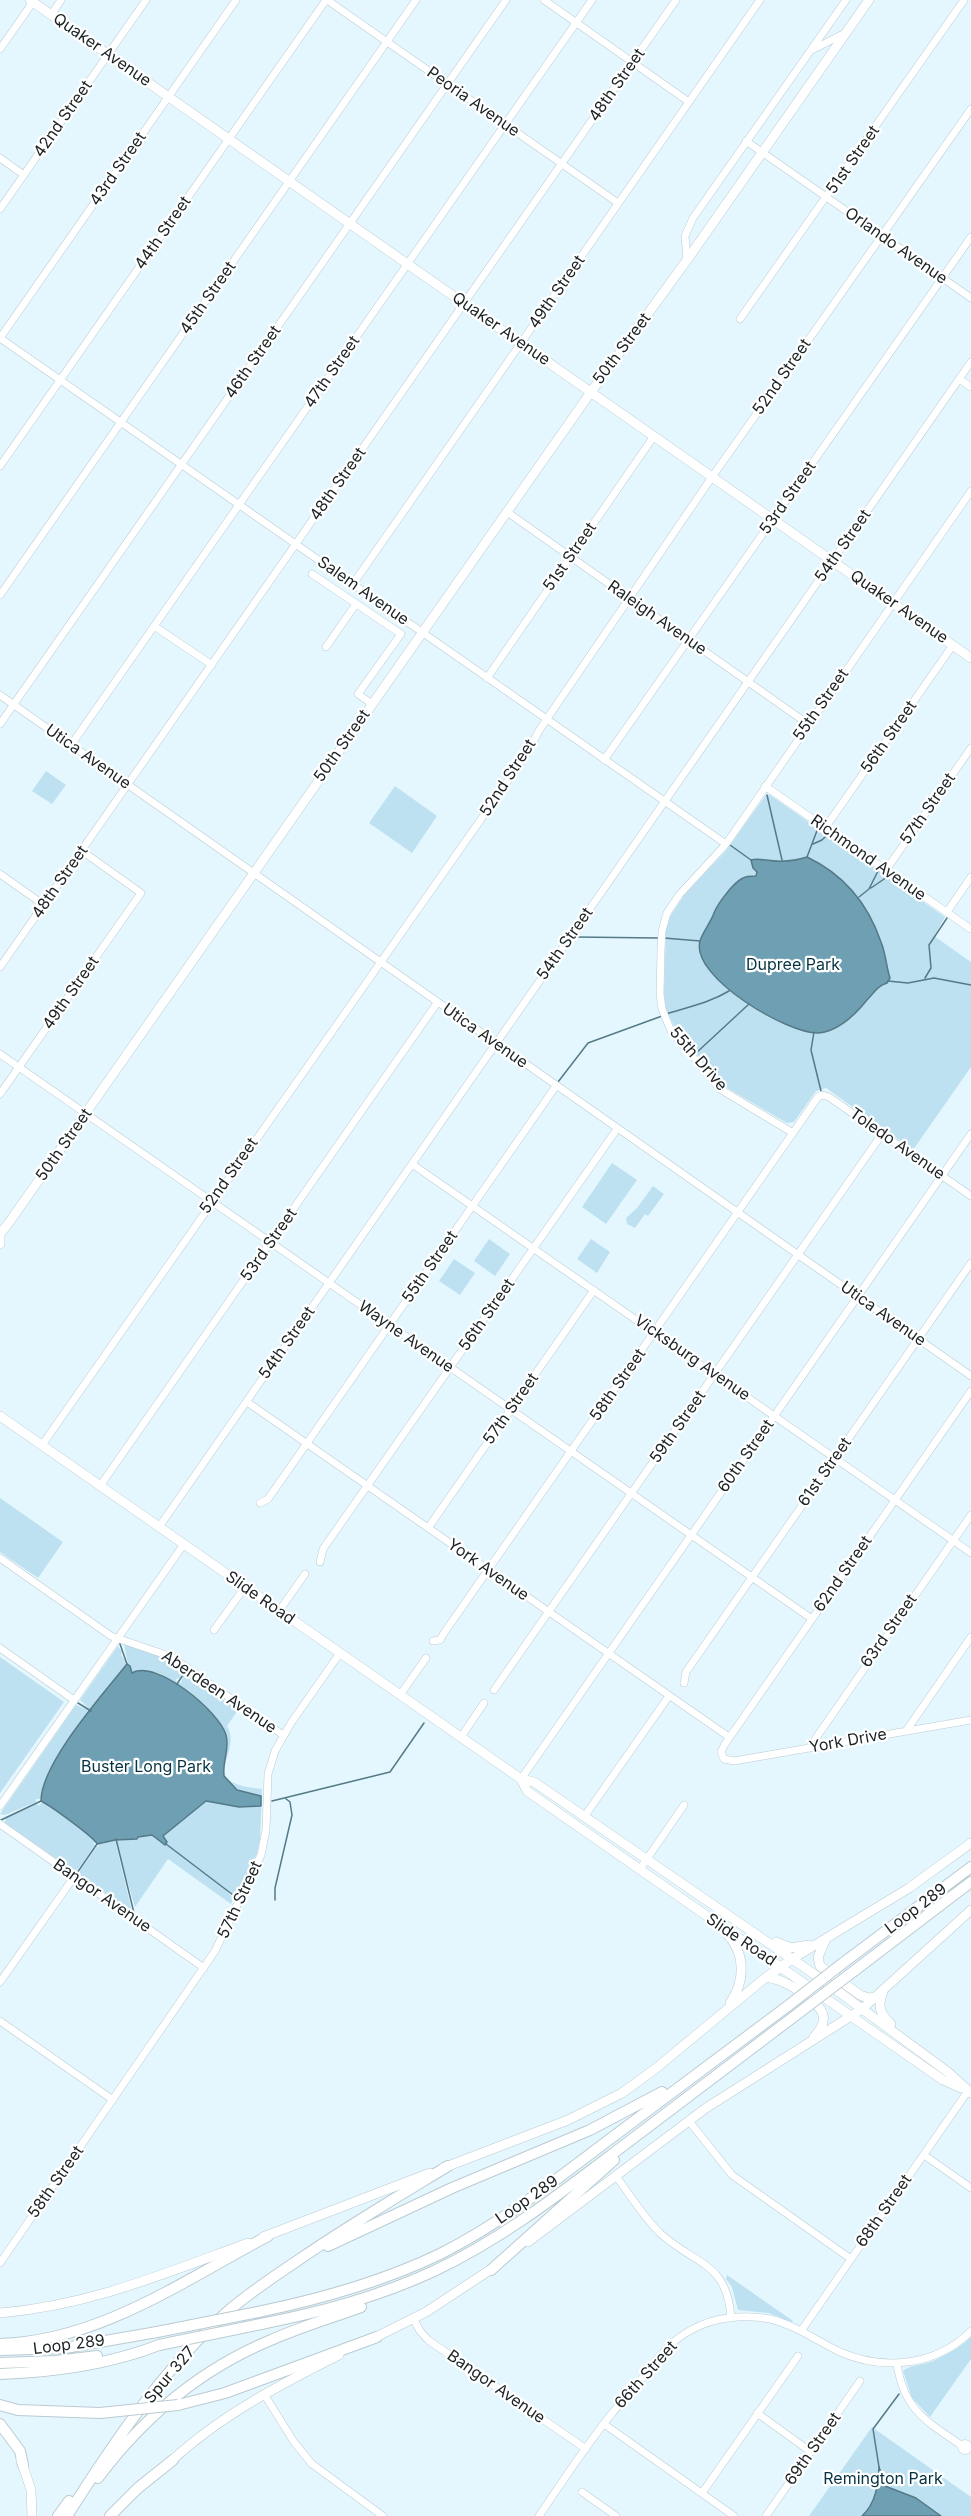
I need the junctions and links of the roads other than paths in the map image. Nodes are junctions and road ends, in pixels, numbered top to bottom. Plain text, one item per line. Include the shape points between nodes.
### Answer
1 (61, 0) edge
2 (146, 0) edge
3 (236, 0) edge
4 (327, 0) edge
5 (416, 0) edge
6 (506, 0) edge
7 (544, 0) edge
8 (592, 0) edge
9 (676, 0) edge
10 (760, 0) edge
11 (846, 0) edge
12 (869, 0) edge
13 (964, 0) edge
14 (31, 1) edge
15 (51, 15) junction
16 (576, 22) junction
17 (845, 33) junction
18 (387, 42) junction
19 (0, 50) edge
20 (809, 52) junction
21 (108, 55) junction
22 (633, 62) junction
23 (447, 84) junction
24 (169, 97) junction
25 (689, 102) junction
26 (971, 109) edge
27 (505, 125) junction
28 (229, 139) junction
29 (746, 141) junction
30 (762, 153) junction
31 (0, 158) edge
32 (561, 164) junction
33 (24, 175) junction
34 (290, 181) junction
35 (826, 197) junction
36 (618, 204) junction
37 (0, 209) edge
38 (350, 224) junction
39 (881, 235) junction
40 (971, 237) edge
41 (687, 260) junction
42 (408, 264) junction
43 (942, 278) junction
44 (971, 298) edge
45 (464, 303) junction
46 (740, 320) dead end
47 (0, 338) edge
48 (521, 343) junction
49 (971, 362) edge
50 (959, 379) junction
51 (60, 380) junction
52 (971, 387) edge
53 (591, 392) junction
54 (121, 422) junction
55 (654, 436) junction
56 (181, 464) junction
57 (0, 466) edge
58 (712, 477) junction
59 (971, 491) edge
60 (239, 505) junction
61 (507, 512) junction
62 (773, 520) junction
63 (296, 544) junction
64 (571, 557) junction
65 (832, 561) junction
66 (312, 574) dead end
67 (342, 576) junction
68 (353, 584) junction
69 (334, 589) junction
70 (0, 595) edge
71 (629, 598) junction
72 (893, 603) junction
73 (356, 604) junction
74 (382, 604) junction
75 (374, 616) junction
76 (154, 626) junction
77 (422, 633) junction
78 (689, 640) junction
79 (952, 645) junction
80 (326, 647) dead end
81 (971, 658) edge
82 (381, 663) junction
83 (212, 665) junction
84 (395, 672) junction
85 (487, 678) junction
86 (748, 681) junction
87 (0, 695) edge
88 (372, 704) junction
89 (13, 705) junction
90 (546, 720) junction
91 (0, 724) edge
92 (808, 724) junction
93 (71, 745) junction
94 (971, 748) edge
95 (604, 760) junction
96 (128, 785) junction
97 (765, 786) junction
98 (663, 802) junction
99 (825, 828) junction
100 (726, 844) junction
101 (82, 850) junction
102 (886, 870) junction
103 (0, 874) edge
104 (254, 874) junction
105 (971, 877) edge
106 (44, 905) junction
107 (947, 912) junction
108 (667, 915) joint
109 (971, 929) edge
110 (379, 962) junction
111 (0, 967) edge
112 (437, 1003) junction
113 (495, 1044) junction
114 (0, 1054) edge
115 (19, 1068) junction
116 (556, 1086) junction
117 (0, 1094) edge
118 (822, 1095) joint
119 (85, 1114) junction
120 (617, 1129) junction
121 (793, 1133) junction
122 (882, 1134) junction
123 (971, 1134) edge
124 (412, 1164) junction
125 (942, 1176) junction
126 (971, 1196) edge
127 (212, 1201) junction
128 (473, 1206) junction
129 (738, 1213) junction
130 (0, 1234) edge
131 (271, 1243) junction
132 (0, 1244) edge
133 (534, 1248) junction
134 (798, 1254) junction
135 (971, 1263) edge
136 (329, 1283) junction
137 (594, 1290) junction
138 (858, 1296) junction
139 (390, 1326) junction
140 (654, 1333) junction
141 (918, 1339) junction
142 (450, 1368) junction
143 (714, 1374) junction
144 (971, 1376) edge
145 (971, 1391) edge
146 (247, 1402) junction
147 (510, 1410) junction
148 (0, 1416) edge
149 (774, 1416) junction
150 (307, 1443) junction
151 (42, 1445) junction
152 (571, 1452) junction
153 (835, 1458) junction
154 (100, 1486) junction
155 (368, 1486) junction
156 (632, 1493) junction
157 (895, 1500) junction
158 (260, 1503) dead end
159 (971, 1515) edge
160 (159, 1527) junction
161 (428, 1528) junction
162 (691, 1535) junction
163 (953, 1541) junction
164 (184, 1544) junction
165 (971, 1553) edge
166 (0, 1558) edge
167 (320, 1562) dead end
168 (488, 1570) junction
169 (305, 1574) dead end
170 (752, 1577) junction
171 (245, 1587) junction
172 (279, 1611) junction
173 (548, 1612) junction
174 (812, 1619) junction
175 (214, 1630) dead end
176 (118, 1637) junction
177 (971, 1637) edge
178 (433, 1641) dead end
179 (0, 1648) edge
180 (340, 1653) junction
181 (608, 1654) junction
182 (426, 1658) dead end
183 (684, 1683) dead end
184 (494, 1690) dead end
185 (400, 1695) junction
186 (669, 1696) junction
187 (74, 1700) junction
188 (483, 1703) dead end
189 (971, 1720) edge
190 (906, 1731) junction
191 (283, 1735) junction
192 (461, 1737) junction
193 (729, 1737) junction
194 (808, 1748) junction
195 (724, 1759) joint
196 (521, 1779) junction
197 (684, 1805) dead end
198 (0, 1806) edge
199 (584, 1817) junction
200 (0, 1824) edge
201 (971, 1843) edge
202 (646, 1860) junction
203 (971, 1867) edge
204 (639, 1869) junction
205 (74, 1877) junction
206 (971, 1882) edge
207 (971, 1910) edge
208 (717, 1924) junction
209 (747, 1928) junction
210 (827, 1937) junction
211 (792, 1959) junction
212 (780, 1967) junction
213 (204, 1968) junction
214 (765, 1978) junction
215 (0, 1982) edge
216 (881, 1994) junction
217 (862, 2009) junction
218 (723, 2014) junction
219 (852, 2017) junction
220 (0, 2021) edge
221 (811, 2042) junction
222 (914, 2047) junction
223 (731, 2048) junction
224 (970, 2092) edge
225 (113, 2100) junction
226 (655, 2121) junction
227 (689, 2121) junction
228 (924, 2155) junction
229 (448, 2166) junction
230 (616, 2176) junction
231 (971, 2188) edge
232 (268, 2236) junction
233 (851, 2259) junction
234 (299, 2260) junction
235 (452, 2262) junction
236 (0, 2263) edge
237 (491, 2270) junction
238 (0, 2313) edge
239 (413, 2318) junction
240 (731, 2318) junction
241 (801, 2331) junction
242 (971, 2331) edge
243 (376, 2337) junction
244 (0, 2343) edge
245 (159, 2345) junction
246 (0, 2350) edge
247 (798, 2355) dead end
248 (0, 2363) edge
249 (897, 2364) junction
250 (0, 2374) edge
251 (860, 2381) dead end
252 (264, 2394) junction
253 (0, 2405) edge
254 (757, 2414) junction
255 (0, 2424) edge
256 (604, 2424) junction
257 (0, 2432) edge
258 (968, 2446) edge
259 (586, 2449) junction
260 (811, 2452) junction
261 (103, 2459) junction
262 (173, 2460) junction
263 (23, 2465) junction
264 (582, 2492) dead end
265 (702, 2493) junction
266 (724, 2513) edge
267 (32, 2516) edge
268 (58, 2516) edge
269 (68, 2516) edge
270 (74, 2516) edge
271 (110, 2516) edge
272 (117, 2516) edge
273 (383, 2516) edge
274 (539, 2516) edge
275 (616, 2516) edge
276 (734, 2516) edge
277 (766, 2516) edge

1 - 15 street
2 - 21 street, 42nd Street
3 - 24 street, 43rd Street
4 - 18 street, Peoria Avenue
4 - 28 street, 44th Street
5 - 18 street, 45th Street
6 - 23 street, 46th Street
7 - 16 street
8 - 16 street, 47th Street
9 - 22 street, 48th Street
10 - 25 street, 49th Street
11 - 20 street
12 - 17 main road, 50th Street
13 - 35 street, 51st Street
14 - 15 main road, Quaker Avenue
14 - 19 street
15 - 21 main road, Quaker Avenue
16 - 22 street
16 - 27 street, 47th Street
17 - 20 street
17 - 30 main road, 50th Street
18 - 23 street, Peoria Avenue
18 - 34 street, 45th Street
20 - 29 street
21 - 24 main road, Quaker Avenue
21 - 33 street, 42nd Street
22 - 25 street
22 - 32 street, 48th Street
23 - 27 street, Peoria Avenue
23 - 38 street, 46th Street
24 - 28 main road, Quaker Avenue
24 - 47 street, 43rd Street
25 - 36 street, 49th Street
26 - 39 street, 52nd Street
27 - 32 street, Peoria Avenue
27 - 42 street, 47th Street
28 - 34 main road, Quaker Avenue
28 - 51 street, 44th Street
29 - 30 street, Orlando Avenue
29 - 41 street via 687,229
30 - 35 street, Orlando Avenue
30 - 41 main road, 50th Street
31 - 33 street
32 - 36 street, Peoria Avenue
32 - 45 street, 48th Street
33 - 37 street, 42nd Street
34 - 38 main road, Quaker Avenue
34 - 54 street, 45th Street
35 - 39 street, Orlando Avenue
35 - 46 street, 51st Street
36 - 48 street, 49th Street
38 - 42 main road, Quaker Avenue
38 - 56 street, 46th Street
39 - 43 street, Orlando Avenue
39 - 58 street, 52nd Street
40 - 43 street, 53rd Street
41 - 53 main road, 50th Street
42 - 45 main road, Quaker Avenue
42 - 60 street, 47th Street
43 - 44 street, Orlando Avenue
43 - 62 street, 53rd Street
45 - 48 main road, Quaker Avenue
45 - 63 street, 48th Street
47 - 51 street, Salem Avenue
48 - 53 main road, Quaker Avenue
48 - 68 street, 49th Street
49 - 50 street, 54th Street
50 - 52 street
50 - 65 street, 54th Street
51 - 54 street, Salem Avenue
51 - 57 street, 44th Street
53 - 55 main road, Quaker Avenue
53 - 61 main road, 50th Street
54 - 56 street, Salem Avenue
54 - 70 street, 45th Street
55 - 58 main road, Quaker Avenue
55 - 64 street, 51st Street
56 - 60 street, Salem Avenue
56 - 89 street, 46th Street
58 - 62 main road, Quaker Avenue
58 - 71 street, 52nd Street
59 - 72 street, 55th Street
60 - 63 street, Salem Avenue
60 - 76 street, 47th Street
61 - 64 street, Raleigh Avenue
61 - 77 main road, 50th Street
62 - 65 main road, Quaker Avenue
62 - 78 street, 53rd Street
63 - 67 street, Salem Avenue
63 - 83 street, 48th Street
64 - 71 street, Raleigh Avenue
64 - 85 street, 51st Street
65 - 72 main road, Quaker Avenue
65 - 86 street, 54th Street
66 - 69 street
67 - 68 street, Salem Avenue
67 - 69 street
68 - 74 street, Salem Avenue
69 - 73 street
71 - 78 street, Raleigh Avenue
71 - 90 street, 52nd Street
72 - 79 main road, Quaker Avenue
72 - 92 street, 55th Street
73 - 75 street
73 - 80 street
74 - 75 street
74 - 77 street, Salem Avenue
75 - 82 street via 401,634
76 - 83 street
76 - 93 street, 47th Street
77 - 84 main road, 50th Street
77 - 85 street, Salem Avenue
78 - 86 street, Raleigh Avenue
78 - 95 street, 53rd Street
79 - 81 main road, Quaker Avenue
79 - 99 street, 56th Street
82 - 84 street
82 - 88 street via 358,694
83 - 96 street, 48th Street
84 - 88 main road, 50th Street
85 - 90 street, Salem Avenue
86 - 92 street, Raleigh Avenue
86 - 98 street, 54th Street
87 - 89 street, Utica Avenue
88 - 104 main road, 50th Street
89 - 91 street, 46th Street
89 - 93 street, Utica Avenue
90 - 95 street, Salem Avenue
90 - 110 street, 52nd Street via 524,758
92 - 97 street, 55th Street
93 - 96 street, Utica Avenue
94 - 102 street, 57th Street
95 - 98 street, Salem Avenue
96 - 101 street, 48th Street
96 - 104 street, Utica Avenue
97 - 99 street, Richmond Avenue
97 - 100 street, 55th Street
98 - 100 street, Salem Avenue
98 - 113 street, 54th Street
99 - 102 street, Richmond Avenue
100 - 108 street, 55th Street via 679,895
101 - 106 street, 48th Street
101 - 115 street, 49th Street via 141,893
102 - 107 street, Richmond Avenue
103 - 106 street
104 - 110 street, Utica Avenue
104 - 119 main road, 50th Street
105 - 107 street
106 - 111 street, 48th Street
107 - 109 street, Richmond Avenue
108 - 121 street, 55th Drive via 662,931 660,994 669,1027 720,1089
110 - 112 street, Utica Avenue
110 - 127 street, 52nd Street
112 - 113 street, Utica Avenue
112 - 131 street, 53rd Street
113 - 116 street, Utica Avenue
113 - 124 street, 54th Street
114 - 115 street, Wayne Avenue
115 - 117 street, 49th Street
115 - 119 street, Wayne Avenue
116 - 120 street, Utica Avenue
116 - 128 street, 55th Street
118 - 121 street, 58th Street
118 - 122 street, Toledo Avenue
119 - 127 street, Wayne Avenue
119 - 130 main road, 50th Street
120 - 129 street, Utica Avenue
120 - 133 street, 56th Street
121 - 129 street, 58th Street
122 - 125 street, Toledo Avenue
122 - 134 street, 59th Street
123 - 125 street, 60th Street
124 - 128 street, Vicksburg Avenue
124 - 136 street, 54th Street
125 - 126 street, Toledo Avenue
125 - 138 street, 60th Street
127 - 131 street, Wayne Avenue
127 - 151 street, 52nd Street
128 - 133 street, Vicksburg Avenue
128 - 139 street, 55th Street
129 - 134 street, Utica Avenue
129 - 140 street, 58th Street
130 - 132 main road, 50th Street
131 - 136 street, Wayne Avenue
131 - 154 street, 53rd Street
133 - 137 street, Vicksburg Avenue
133 - 142 street, 56th Street
134 - 138 street, Utica Avenue
134 - 143 street, 59th Street
135 - 141 street, 61st Street
136 - 139 street, Wayne Avenue
136 - 146 street, 54th Street
137 - 140 street, Vicksburg Avenue
137 - 147 street, 57th Street
138 - 141 street, Utica Avenue
138 - 149 street, 60th Street
139 - 142 street, Wayne Avenue
139 - 150 street, 55th Street
140 - 143 street, Vicksburg Avenue
140 - 152 street, 58th Street
141 - 144 street, Utica Avenue
141 - 153 street, 61st Street
142 - 147 street, Wayne Avenue
142 - 155 street, 56th Street
143 - 149 street, Vicksburg Avenue
143 - 156 street, 59th Street
145 - 157 street, 62nd Street
146 - 150 street, York Avenue
146 - 160 street, 54th Street
147 - 152 street, Wayne Avenue
147 - 161 street, 57th Street
148 - 151 main road, Slide Road
149 - 153 street, Vicksburg Avenue
149 - 162 street, 60th Street
150 - 155 street, York Avenue
150 - 158 street, 55th Street via 268,1499
151 - 154 main road, Slide Road
152 - 156 street, Wayne Avenue
152 - 168 street, 58th Street
153 - 157 street, Vicksburg Avenue
153 - 170 street, 61st Street
154 - 160 main road, Slide Road
155 - 161 street, York Avenue
155 - 167 street, 56th Street via 321,1553
156 - 162 street, Wayne Avenue
156 - 173 street, 59th Street
157 - 163 street, Vicksburg Avenue
157 - 174 street, 62nd Street
159 - 163 street, 63rd Street
160 - 164 main road, Slide Road
161 - 168 street, York Avenue
162 - 170 street, Wayne Avenue
162 - 181 street, 60th Street
163 - 165 street, Vicksburg Avenue
163 - 194 street, 63rd Street
164 - 171 main road, Slide Road
164 - 176 street
166 - 176 street, Aberdeen Avenue via 111,1636
168 - 173 street, York Avenue
168 - 178 street, 58th Street via 440,1640
169 - 172 street
170 - 174 street, Wayne Avenue
170 - 183 street, 61st Street via 686,1672
171 - 172 main road, Slide Road
171 - 175 street
172 - 180 main road, Slide Road
173 - 181 street, York Avenue
173 - 184 street, 59th Street
174 - 193 street, 62nd Street
176 - 187 street
176 - 191 street, Aberdeen Avenue via 172,1658
177 - 190 street
179 - 187 street
180 - 185 main road, Slide Road
180 - 191 street, 57th Street
181 - 186 street, York Avenue
181 - 196 street, 60th Street
182 - 185 street
185 - 192 main road, Slide Road
186 - 193 street, York Avenue
186 - 199 street
187 - 198 street
188 - 192 street
189 - 190 street, York Drive
190 - 194 street, York Drive
191 - 213 street, 57th Street via 268,1774 266,1830 260,1860 219,1946
192 - 196 main road, Slide Road
193 - 195 street, 62nd Street via 722,1748
194 - 195 street, York Drive via 734,1761
196 - 199 main road, Slide Road via 534,1782
196 - 204 main road, Slide Road via 528,1791
197 - 202 street
199 - 202 main road, Slide Road
200 - 205 street, Bangor Avenue
201 - 210 main road via 909,1888
202 - 204 street
202 - 209 main road, Slide Road
203 - 223 highway, Loop 289, bridge
204 - 208 main road, Slide Road
205 - 213 street, Bangor Avenue
205 - 215 street
206 - 226 highway, Loop 289, bridge
207 - 216 main road
208 - 212 main road, Slide Road
208 - 218 main road via 733,1940 742,1967 739,1987
209 - 210 main road via 791,1948
209 - 211 main road, Slide Road
210 - 211 main road
210 - 216 main road via 818,1957 820,1966 860,1995 868,1998
211 - 212 main road
211 - 217 main road, Slide Road
212 - 214 main road
212 - 219 main road, Slide Road
213 - 225 street, 57th Street
214 - 218 main road
214 - 221 main road via 777,1978 821,2009 822,2025
216 - 217 main road
216 - 222 main road via 883,2017
217 - 219 main road
217 - 222 main road, Slide Road
218 - 229 main road via 648,2075 604,2103
219 - 221 main road
219 - 224 main road, Slide Road via 943,2080
220 - 225 street
221 - 227 main road
222 - 224 main road, Slide Road
223 - 234 highway via 606,2123 452,2188
223 - 246 highway, Loop 289, bridge via 516,2209 465,2241 414,2266 318,2299 258,2312 65,2348
224 - 228 street, 68th Street
225 - 236 street, 58th Street
226 - 235 highway, Loop 289 via 517,2224
226 - 237 highway
227 - 230 main road
227 - 233 street via 732,2175
228 - 231 street
228 - 233 street, 68th Street
229 - 232 main road
229 - 234 highway
230 - 237 main road
230 - 240 street via 656,2229 721,2279 729,2296
232 - 238 main road via 117,2292 56,2306
232 - 244 highway via 110,2320 57,2337
233 - 241 street, 68th Street
234 - 261 highway, Spur 327 via 255,2290 207,2332
235 - 245 highway, Loop 289, bridge via 367,2298
235 - 270 highway via 411,2287 269,2340 191,2384 152,2417 111,2462
237 - 239 main road
239 - 243 main road
239 - 259 street, Bangor Avenue via 428,2340
240 - 241 street, 66th Street via 771,2319
240 - 256 street, 66th Street via 698,2326 676,2340
241 - 249 street via 853,2357
242 - 249 street via 950,2348
243 - 252 main road
243 - 253 highway, bridge via 225,2393 178,2405 100,2413 18,2410
245 - 248 highway, Loop 289 via 80,2359
245 - 250 highway via 128,2357 82,2366
247 - 254 street
249 - 258 street via 902,2388 916,2412
251 - 260 street, 69th Street
252 - 262 main road
252 - 273 street via 312,2464
254 - 260 street
254 - 265 street
255 - 263 highway via 20,2451
256 - 259 street, 66th Street
256 - 265 street
257 - 263 main road
259 - 274 street, 66th Street
260 - 277 street, 69th Street
261 - 268 highway
261 - 269 highway, Spur 327
262 - 271 highway
262 - 272 main road
263 - 267 main road via 31,2490
264 - 275 street
265 - 266 street
266 - 276 street

